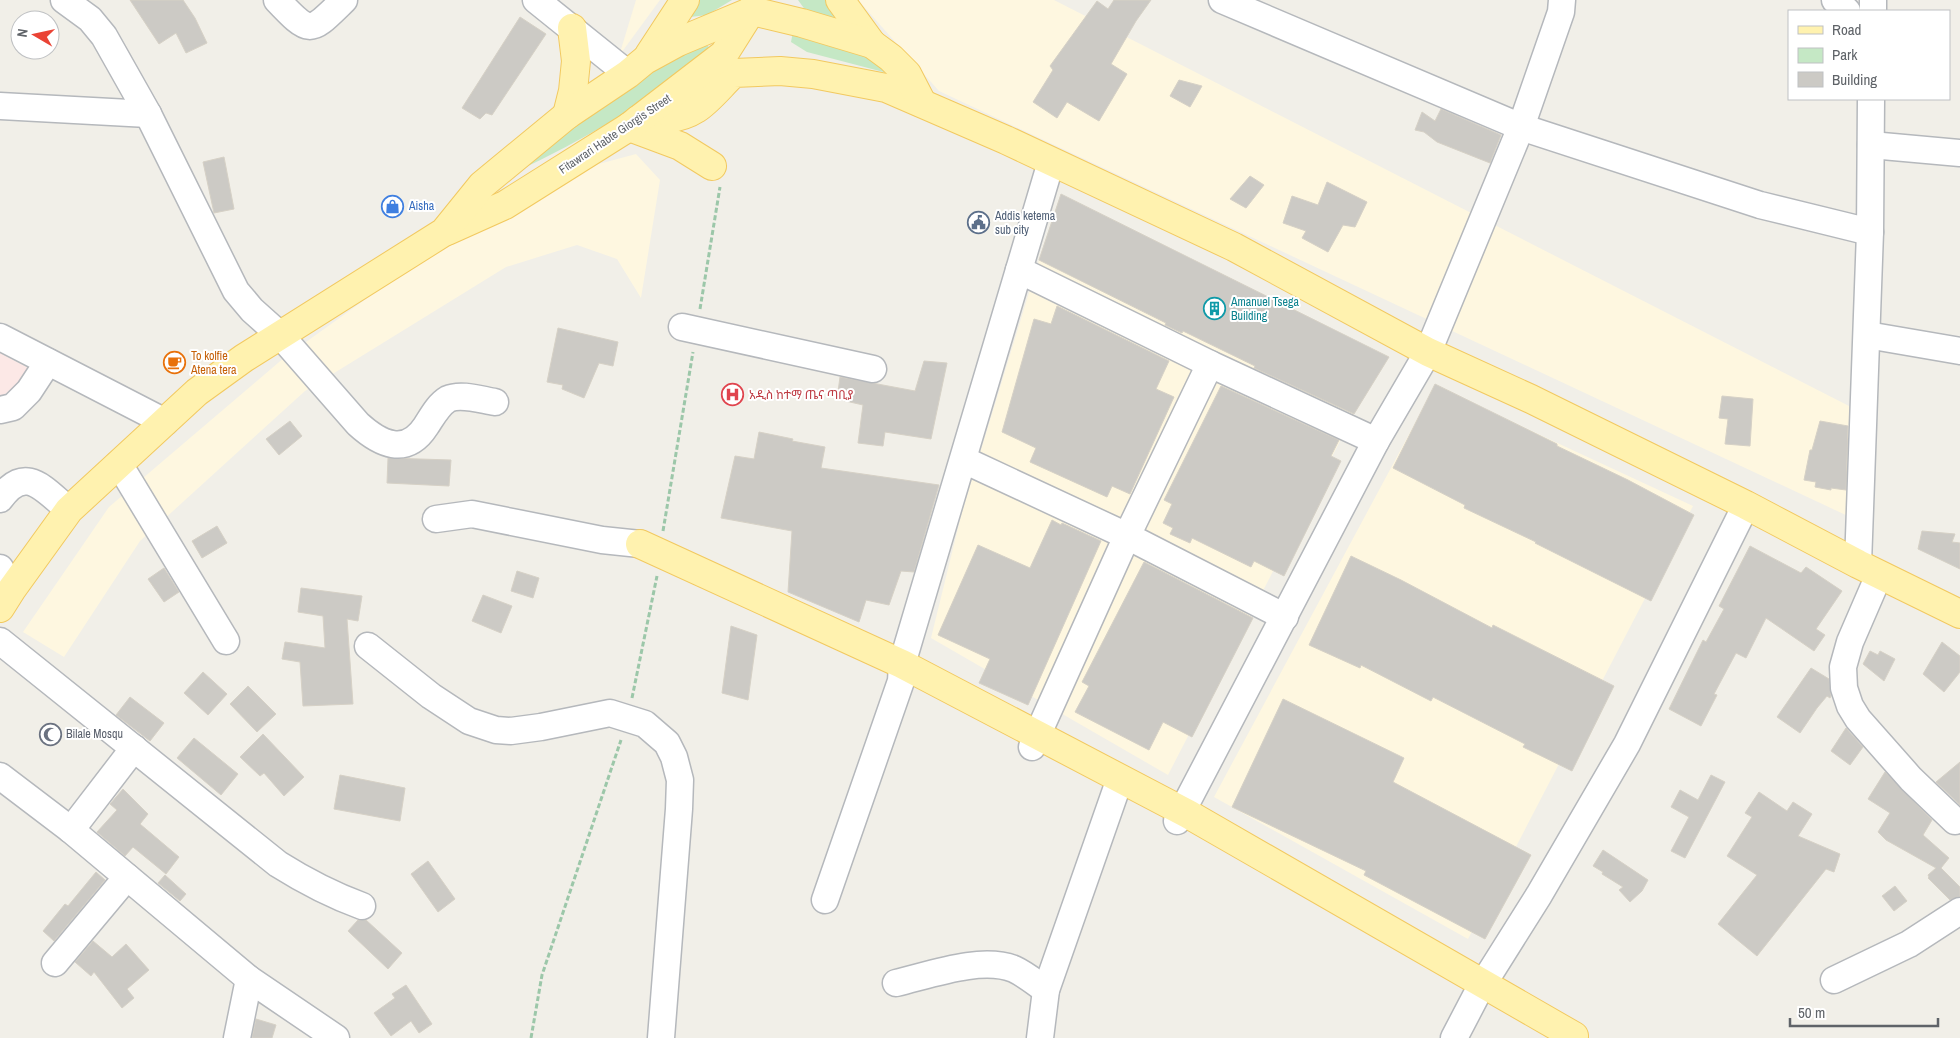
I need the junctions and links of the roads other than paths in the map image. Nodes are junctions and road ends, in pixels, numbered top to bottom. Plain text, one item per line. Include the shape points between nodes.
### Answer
1 (64, 0) edge
2 (277, 0) edge
3 (344, 0) edge
4 (536, 0) edge
5 (685, 0) edge
6 (840, 0) edge
7 (1562, 0) edge
8 (1835, 0) edge
9 (1228, 1) edge
10 (753, 4) edge
11 (1846, 10) edge
12 (572, 28) junction
13 (872, 44) junction
14 (637, 67) junction
15 (1871, 100) edge
16 (922, 103) junction
17 (0, 106) edge
18 (148, 114) junction
19 (567, 115) junction
20 (634, 124) junction
21 (1521, 127) junction
22 (1871, 145) junction
23 (1960, 153) edge
24 (1051, 162) junction
25 (712, 166) road end
26 (444, 232) junction
27 (1870, 232) junction
28 (1019, 270) junction
29 (689, 329) road end
30 (1867, 335) junction
31 (281, 336) junction
32 (0, 337) edge
33 (1960, 351) edge
34 (1428, 352) junction
35 (48, 362) junction
36 (1210, 364) junction
37 (873, 369) dead end
38 (495, 402) dead end
39 (0, 410) edge
40 (166, 422) junction
41 (1376, 442) junction
42 (964, 460) junction
43 (120, 464) junction
44 (0, 499) edge
45 (1746, 505) junction
46 (69, 510) junction
47 (436, 519) dead end
48 (1126, 536) junction
49 (649, 555) joint
50 (1868, 570) junction
51 (4, 588) edge
52 (1960, 614) edge
53 (1285, 617) junction
54 (0, 641) edge
55 (226, 642) dead end
56 (368, 646) dead end
57 (901, 673) junction
58 (1034, 741) junction
59 (134, 748) junction
60 (0, 776) edge
61 (1116, 790) junction
62 (1179, 816) junction
63 (1955, 821) dead end
64 (71, 830) junction
65 (127, 877) junction
66 (825, 900) dead end
67 (362, 906) dead end
68 (1960, 911) edge
69 (55, 963) dead end
70 (249, 979) junction
71 (1834, 980) dead end
72 (896, 983) dead end
73 (1480, 988) junction
74 (1046, 990) junction
75 (1537, 1030) edge
76 (1576, 1037) edge
77 (237, 1038) edge
78 (336, 1038) edge
79 (661, 1038) edge
80 (1040, 1038) edge
81 (1454, 1038) edge

1 - 18 street via 90,19 104,36
2 - 3 street via 296,20 308,26 318,25
4 - 12 street
5 - 14 main road
6 - 13 main road
7 - 21 street via 1561,12
8 - 11 street
9 - 21 street
10 - 13 main road
10 - 14 main road
10 - 20 main road, Fitawrari Habte Giorgis Street via 724,54
12 - 14 street
12 - 19 main road via 576,61
13 - 16 main road via 907,74
14 - 19 main road
15 - 22 street
16 - 20 main road via 886,88 813,74 775,71 734,73 696,109 663,120
16 - 24 main road
17 - 18 street
18 - 31 street via 236,292
19 - 26 main road via 482,185
20 - 25 main road
20 - 26 main road, Fitawrari Habte Giorgis Street via 505,205
21 - 27 street via 1760,205
21 - 34 street
22 - 23 street
22 - 27 street
24 - 28 street
24 - 34 main road via 1234,247
26 - 31 main road
27 - 30 street
28 - 36 street
28 - 42 street
29 - 37 street
30 - 33 street
30 - 50 street
31 - 38 street via 358,424 386,442 400,446 413,441 447,400
31 - 40 main road via 197,392
32 - 35 street
34 - 41 street
34 - 45 main road
35 - 39 street via 29,391 13,407
35 - 40 street
36 - 41 street
36 - 48 street
40 - 43 main road
41 - 53 street
42 - 48 street
42 - 57 street
43 - 46 main road
43 - 55 street
44 - 46 street via 7,489 22,481 33,482
45 - 50 main road
45 - 73 street via 1627,744 1539,895
46 - 51 main road
47 - 49 street via 472,514 602,540
48 - 53 street
48 - 58 street
49 - 57 main road
50 - 52 main road
50 - 63 street via 1843,667 1844,688 1850,706 1911,779
53 - 62 street
54 - 59 street
56 - 79 street via 431,696 469,721 496,730 541,727 610,713 645,724 667,743 680,780
57 - 58 main road
57 - 66 street
58 - 61 main road
58 - 62 main road
59 - 64 street
59 - 67 street via 278,864 315,886
60 - 64 street
61 - 62 main road
61 - 74 street
62 - 73 main road
64 - 65 street
65 - 69 street
65 - 70 street
68 - 71 street via 1910,944
70 - 77 street
70 - 78 street
72 - 74 street via 987,964 1016,970
73 - 75 main road
73 - 76 main road
73 - 81 street
74 - 80 street
75 - 76 main road

